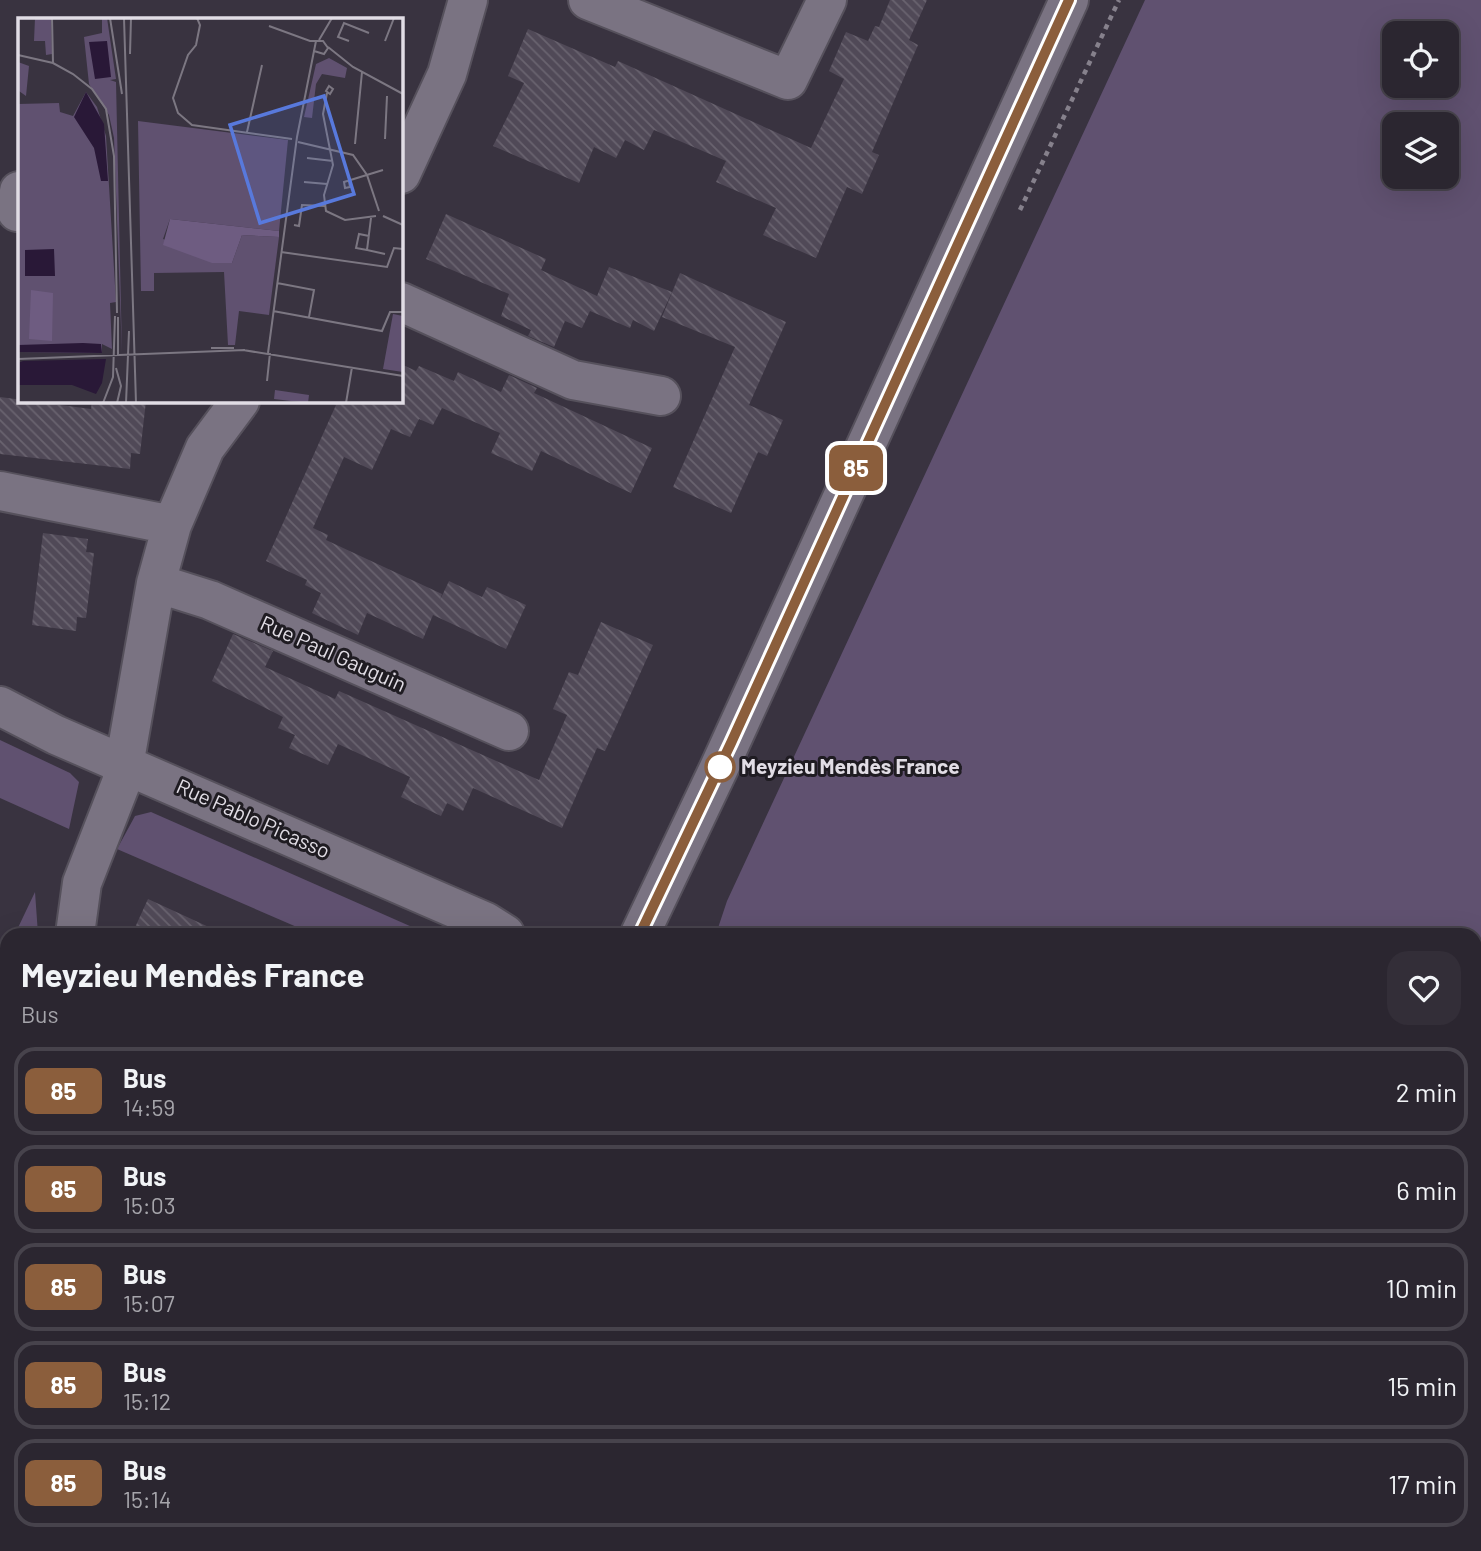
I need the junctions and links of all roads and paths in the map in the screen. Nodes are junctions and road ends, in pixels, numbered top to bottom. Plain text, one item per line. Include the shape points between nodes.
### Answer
1 (468, 0) edge
2 (589, 0) edge
3 (827, 0) edge
4 (1069, 0) edge
5 (402, 172) edge
6 (402, 302) edge
7 (661, 397) dead end
8 (239, 402) edge
9 (0, 491) edge
10 (172, 525) junction
11 (156, 583) junction
12 (0, 706) edge
13 (509, 731) dead end
14 (125, 763) junction
15 (76, 928) edge
16 (496, 928) edge
17 (643, 928) edge

1 - 5 street via 447,74
2 - 3 street via 788,80
4 - 17 street
6 - 7 street via 573,380
8 - 10 street via 205,448
9 - 10 street
10 - 11 street
11 - 13 street, Rue Paul Gauguin via 210,600
11 - 14 street
12 - 14 street, Rue Pablo Picasso
14 - 15 street via 82,883
14 - 16 street, Rue Pablo Picasso

